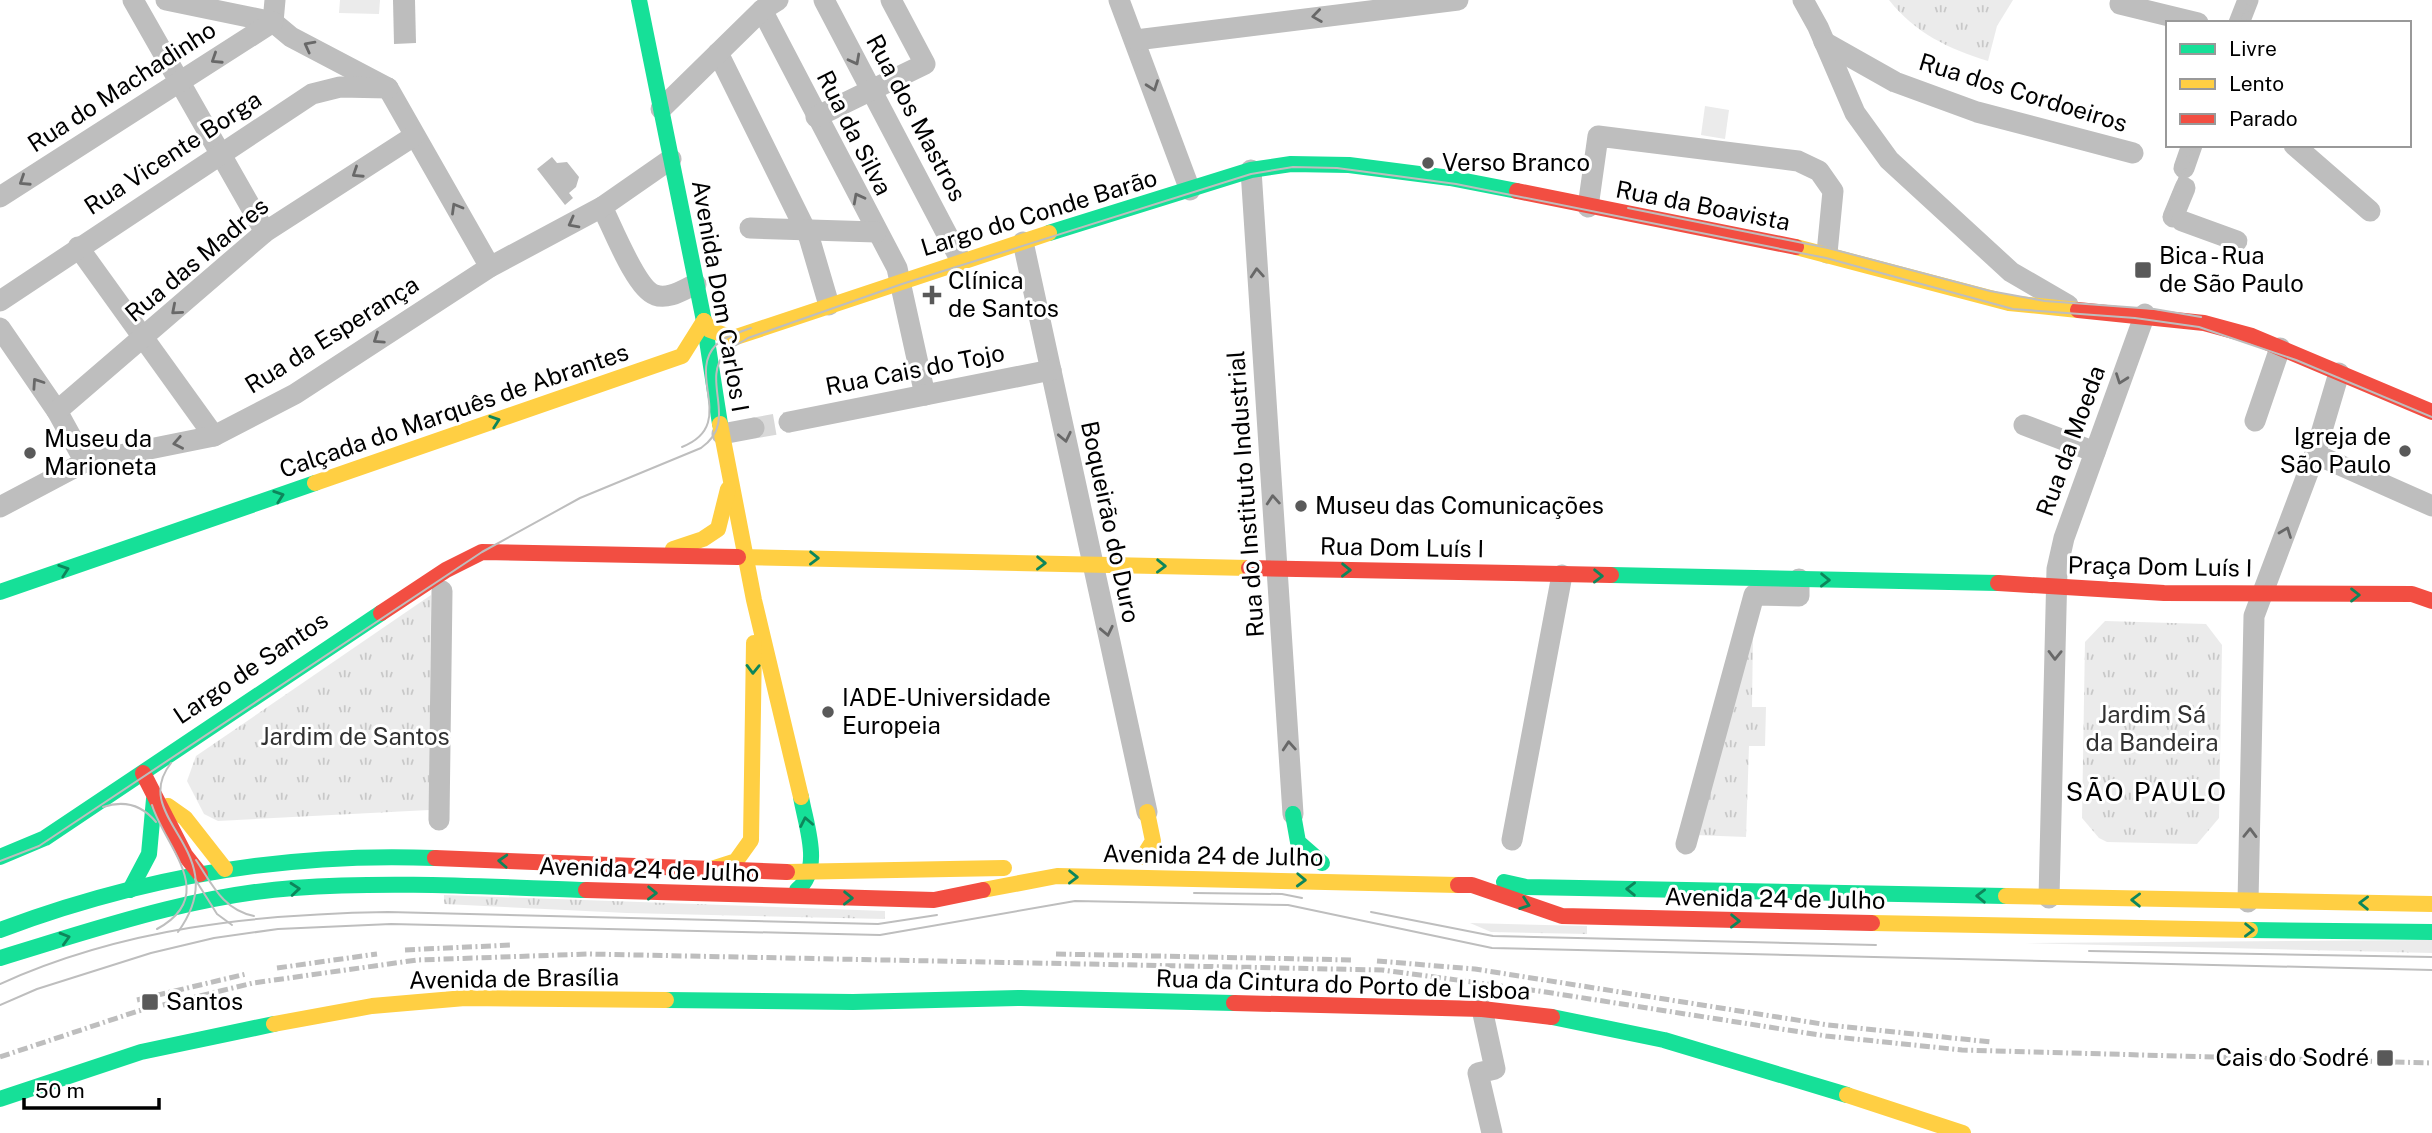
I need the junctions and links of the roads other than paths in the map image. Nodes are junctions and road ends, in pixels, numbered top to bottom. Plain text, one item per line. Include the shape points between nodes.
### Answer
1 (133, 0) edge
2 (166, 0) edge
3 (275, 0) edge
4 (639, 0) edge
5 (824, 0) edge
6 (891, 0) edge
7 (1119, 0) edge
8 (1457, 0) edge
9 (1803, 0) edge
10 (2248, 0) edge
11 (2120, 2) edge
12 (770, 5) edge
13 (2190, 21) edge
14 (2240, 21) edge
15 (273, 22) junction
16 (1136, 40) junction
17 (1824, 42) junction
18 (718, 53) junction
19 (178, 82) junction
20 (388, 88) junction
21 (872, 91) junction
22 (661, 109) junction
23 (816, 117) junction
24 (414, 136) junction
25 (2192, 147) edge
26 (2296, 147) edge
27 (2133, 153) dead end
28 (218, 154) junction
29 (671, 159) junction
30 (1251, 170) junction
31 (1190, 190) junction
32 (0, 197) edge
33 (603, 207) junction
34 (1588, 207) junction
35 (2371, 211) dead end
36 (750, 228) dead end
37 (806, 230) junction
38 (265, 232) junction
39 (876, 232) junction
40 (2236, 241) dead end
41 (1024, 242) junction
42 (78, 247) junction
43 (1827, 253) junction
44 (961, 261) junction
45 (490, 267) junction
46 (901, 280) junction
47 (696, 284) junction
48 (0, 301) edge
49 (829, 305) junction
50 (2078, 311) junction
51 (2144, 314) junction
52 (704, 321) junction
53 (0, 328) edge
54 (146, 337) junction
55 (2280, 348) junction
56 (1051, 370) junction
57 (2339, 373) junction
58 (925, 395) junction
59 (57, 411) junction
60 (2432, 412) edge
61 (2255, 421) dead end
62 (789, 422) tunnel mouth
63 (2024, 425) dead end
64 (754, 428) tunnel mouth
65 (722, 434) junction
66 (214, 436) junction
67 (2095, 452) junction
68 (2315, 454) junction
69 (85, 462) junction
70 (730, 477) junction
71 (2432, 506) edge
72 (0, 508) edge
73 (489, 552) joint
74 (660, 554) junction
75 (746, 557) junction
76 (1092, 564) junction
77 (1277, 568) junction
78 (1562, 575) junction
79 (1799, 579) junction
80 (2057, 587) junction
81 (442, 591) dead end
82 (0, 592) edge
83 (2262, 596) junction
84 (754, 600) junction
85 (2432, 601) edge
86 (143, 773) junction
87 (798, 781) junction
88 (751, 785) junction
89 (154, 795) junction
90 (1147, 812) joint
91 (1293, 814) joint
92 (439, 820) dead end
93 (1512, 840) dead end
94 (1686, 844) dead end
95 (0, 857) edge
96 (1143, 858) dead end
97 (1081, 860) dead end
98 (1299, 862) dead end
99 (1364, 866) dead end
100 (225, 869) junction
101 (694, 870) junction
102 (811, 873) junction
103 (200, 874) junction
104 (130, 890) junction
105 (227, 897) junction
106 (780, 897) junction
107 (2049, 898) junction
108 (2248, 902) junction
109 (2432, 904) edge
110 (2050, 928) junction
111 (2157, 929) junction
112 (0, 930) edge
113 (2432, 932) edge
114 (0, 958) edge
115 (831, 1002) joint
116 (1482, 1009) junction
117 (0, 1099) edge
118 (1492, 1133) edge
119 (1963, 1133) edge

1 - 19 street
2 - 15 street
3 - 15 street
4 - 22 street, Avenida Dom Carlos I
5 -> 21 street, Rua dos Mastros
6 - 21 street via 925,64
7 - 16 street
8 -> 16 street
9 - 17 street
10 - 14 street
11 - 13 street
12 - 18 street
12 - 23 street, Rua da Silva
15 -> 19 street, Rua do Machadinho
20 -> 15 street via 291,37
16 -> 31 street
17 - 27 street, Rua dos Cordoeiros via 1924,93 1977,112
17 - 50 street via 1855,113 1889,160 2011,272
18 - 22 street
18 - 37 street
19 - 28 street
19 -> 32 street, Rua do Machadinho
20 - 24 street
20 - 28 street, Rua Vicente Borga via 340,87 312,94
21 - 23 street
21 - 44 street, Rua dos Mastros
22 - 29 street, Avenida Dom Carlos I
39 -> 23 street, Rua da Silva
24 -> 38 street, Rua das Madres
45 -> 24 street
25 - 40 street via 2178,219
26 - 35 street
28 - 38 street
28 - 42 street, Rua Vicente Borga
29 - 33 street, Rua da Esperança
29 - 47 street, Avenida Dom Carlos I
30 - 31 street, Rua da Boavista
30 - 34 street, Rua da Boavista via 1291,164 1382,168
77 -> 30 street, Rua do Instituto Industrial
31 - 41 street, Largo do Conde Barão
33 -> 45 street, Rua da Esperança
33 - 47 street via 642,286 655,295 672,295
34 - 43 street, Rua da Boavista
34 - 43 street via 1598,136 1798,161 1819,172 1833,191
36 - 37 street
37 - 39 street
37 - 49 street
38 -> 54 street, Rua das Madres
39 - 46 street, Rua da Silva
41 - 44 street, Largo do Conde Barão
41 - 56 street, Boqueirão do Duro
42 - 48 street, Rua Vicente Borga
42 - 54 street
43 - 50 street, Rua da Boavista via 1982,297
44 - 46 street, Largo do Conde Barão
45 -> 66 street, Rua da Esperança via 295,394
46 - 49 street
46 - 58 street, Rua da Silva
47 - 52 street, Avenida Dom Carlos I
49 - 52 street via 733,338 710,330
50 - 51 street, Rua da Boavista
51 - 55 street, Rua da Boavista via 2204,323
51 -> 67 street, Rua da Moeda
52 - 65 street, Avenida Dom Carlos I
82 -> 52 street, Calçada do Marquês de Abrantes via 682,356
59 -> 53 street
54 - 59 street, Rua das Madres
54 - 66 street
55 - 57 street, Rua da Boavista
55 - 61 street
56 - 58 street, Rua Cais do Tojo
56 -> 76 street, Boqueirão do Duro
57 - 60 street, Rua da Boavista
57 - 68 street
58 - 62 street, Rua Cais do Tojo
59 - 69 street
63 - 67 street
64 - 65 street
65 - 70 street, Avenida Dom Carlos I
66 -> 69 street, Rua da Esperança
67 - 80 street, Rua da Moeda via 2064,538
68 - 71 street
83 -> 68 street
69 - 72 street, Rua da Esperança
70 - 74 street via 718,529
70 - 75 street, Avenida Dom Carlos I
73 - 74 street, Rua Dom Luís I
73 - 86 street, Largo de Santos via 446,570
74 - 75 street, Rua Dom Luís I
75 -> 76 street, Rua Dom Luís I
75 - 84 street, Avenida Dom Carlos I
76 -> 77 street, Rua Dom Luís I
76 -> 90 street, Boqueirão do Duro
77 -> 78 street, Rua Dom Luís I
91 -> 77 street, Rua do Instituto Industrial
78 -> 79 street, Rua Dom Luís I
78 - 93 street
79 -> 80 street, Rua Dom Luís I
79 - 94 street via 1799,596 1754,595
80 - 83 street, Praça Dom Luís I
80 -> 107 street, Praça Dom Luís I
81 - 92 street
83 -> 85 street via 2412,594
108 -> 83 street, Praça Dom Luís I via 2254,616
84 - 87 street, Avenida Dom Carlos I
84 -> 88 street, Avenida Dom Carlos I
86 - 89 street
86 - 95 street, Largo de Santos via 45,838
87 - 88 street via 794,789 774,798
102 -> 87 street, Avenida Dom Carlos I
88 - 101 street, Avenida Dom Carlos I via 751,840 745,853 724,868
89 - 100 street via 185,818
89 - 103 street
89 - 104 street via 149,854
90 - 96 street via 1154,840
91 - 98 street, Avenida 24 de Julho via 1298,842 1329,864
97 - 102 street, Avenida 24 de Julho via 986,871
107 -> 99 street, Avenida 24 de Julho via 1526,887 1461,872
101 -> 100 street, Avenida 24 de Julho via 355,856
100 - 103 street, Avenida 24 de Julho
100 - 105 street
101 - 102 street, Avenida 24 de Julho
102 - 106 street via 799,888
103 - 104 street, Avenida 24 de Julho
103 - 105 street
104 - 112 street, Avenida 24 de Julho via 56,909
105 -> 106 street, Avenida 24 de Julho via 345,886
114 -> 105 street, Avenida 24 de Julho via 124,920
106 -> 110 street, Avenida 24 de Julho via 934,900 1057,876 1285,879 1472,886 1562,916
108 -> 107 street, Avenida 24 de Julho
107 - 110 street
109 -> 108 street, Avenida 24 de Julho
108 - 111 street via 2245,911 2237,915 2186,918
110 - 111 street, Avenida 24 de Julho
111 -> 113 street, Avenida 24 de Julho
115 - 116 street, Rua da Cintura do Porto de Lisboa via 1021,998
115 - 117 street, Avenida de Brasília via 466,998 372,1006 141,1052
116 - 118 street via 1495,1069 1478,1073
116 - 119 street, Rua da Cintura do Porto de Lisboa via 1554,1017 1649,1037

